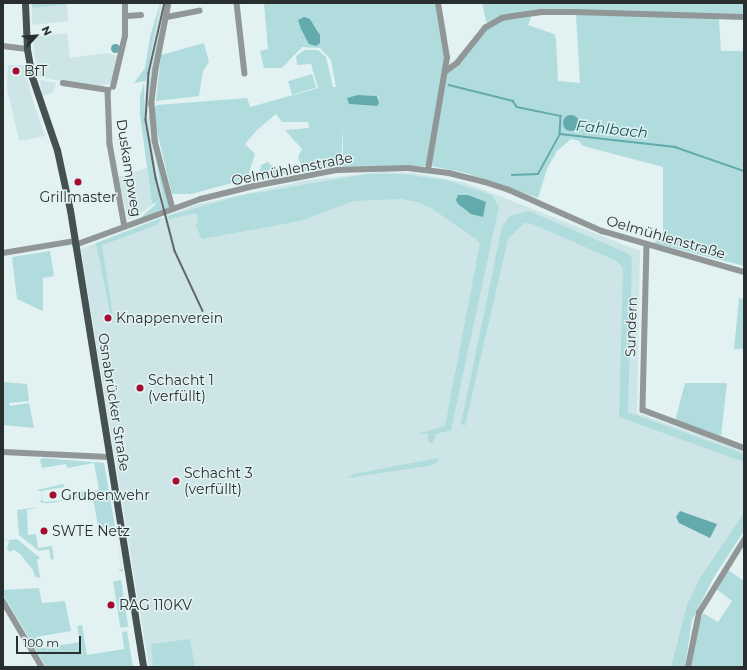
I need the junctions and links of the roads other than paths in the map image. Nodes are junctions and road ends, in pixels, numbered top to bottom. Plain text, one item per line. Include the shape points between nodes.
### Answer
1 (25, 3) edge
2 (125, 3) edge
3 (169, 3) edge
4 (237, 3) edge
5 (438, 3) edge
6 (199, 11) dead end
7 (141, 15) dead end
8 (126, 16) junction
9 (167, 17) junction
10 (744, 17) edge
11 (3, 46) edge
12 (27, 49) junction
13 (446, 71) junction
14 (245, 74) dead end
15 (63, 83) dead end
16 (111, 89) junction
17 (428, 170) junction
18 (173, 210) junction
19 (126, 227) junction
20 (75, 243) junction
21 (647, 245) junction
22 (3, 246) edge
23 (5, 254) edge
24 (744, 272) edge
25 (744, 448) edge
26 (3, 452) edge
27 (109, 457) junction
28 (744, 540) edge
29 (3, 601) edge
30 (42, 667) edge
31 (143, 667) edge
32 (688, 667) edge

1 - 12 main road, Osnabrücker Straße
2 - 8 street, Duskampweg
3 - 9 street
4 - 14 street
5 - 13 street via 447,58
6 - 9 street
7 - 8 street
8 - 16 street, Duskampweg via 126,36
9 - 18 street via 156,69 153,123
10 - 13 street via 540,12 508,17 485,28 457,63
11 - 12 street
12 - 20 main road, Osnabrücker Straße via 34,85 62,168
13 - 17 street
15 - 16 street
16 - 19 street, Duskampweg via 110,144
17 - 18 street, Oelmühlenstraße via 379,167 337,170 248,188
17 - 21 street, Oelmühlenstraße via 507,189 602,231
18 - 19 street, Oelmühlenstraße
19 - 20 street, Oelmühlenstraße
20 - 23 street, Oelmühlenstraße
20 - 27 main road, Osnabrücker Straße
21 - 24 street, Oelmühlenstraße
21 - 25 street, Sundern via 643,410
22 - 23 street
26 - 27 street
27 - 31 main road, Osnabrücker Straße
28 - 32 street via 699,613
29 - 30 street

